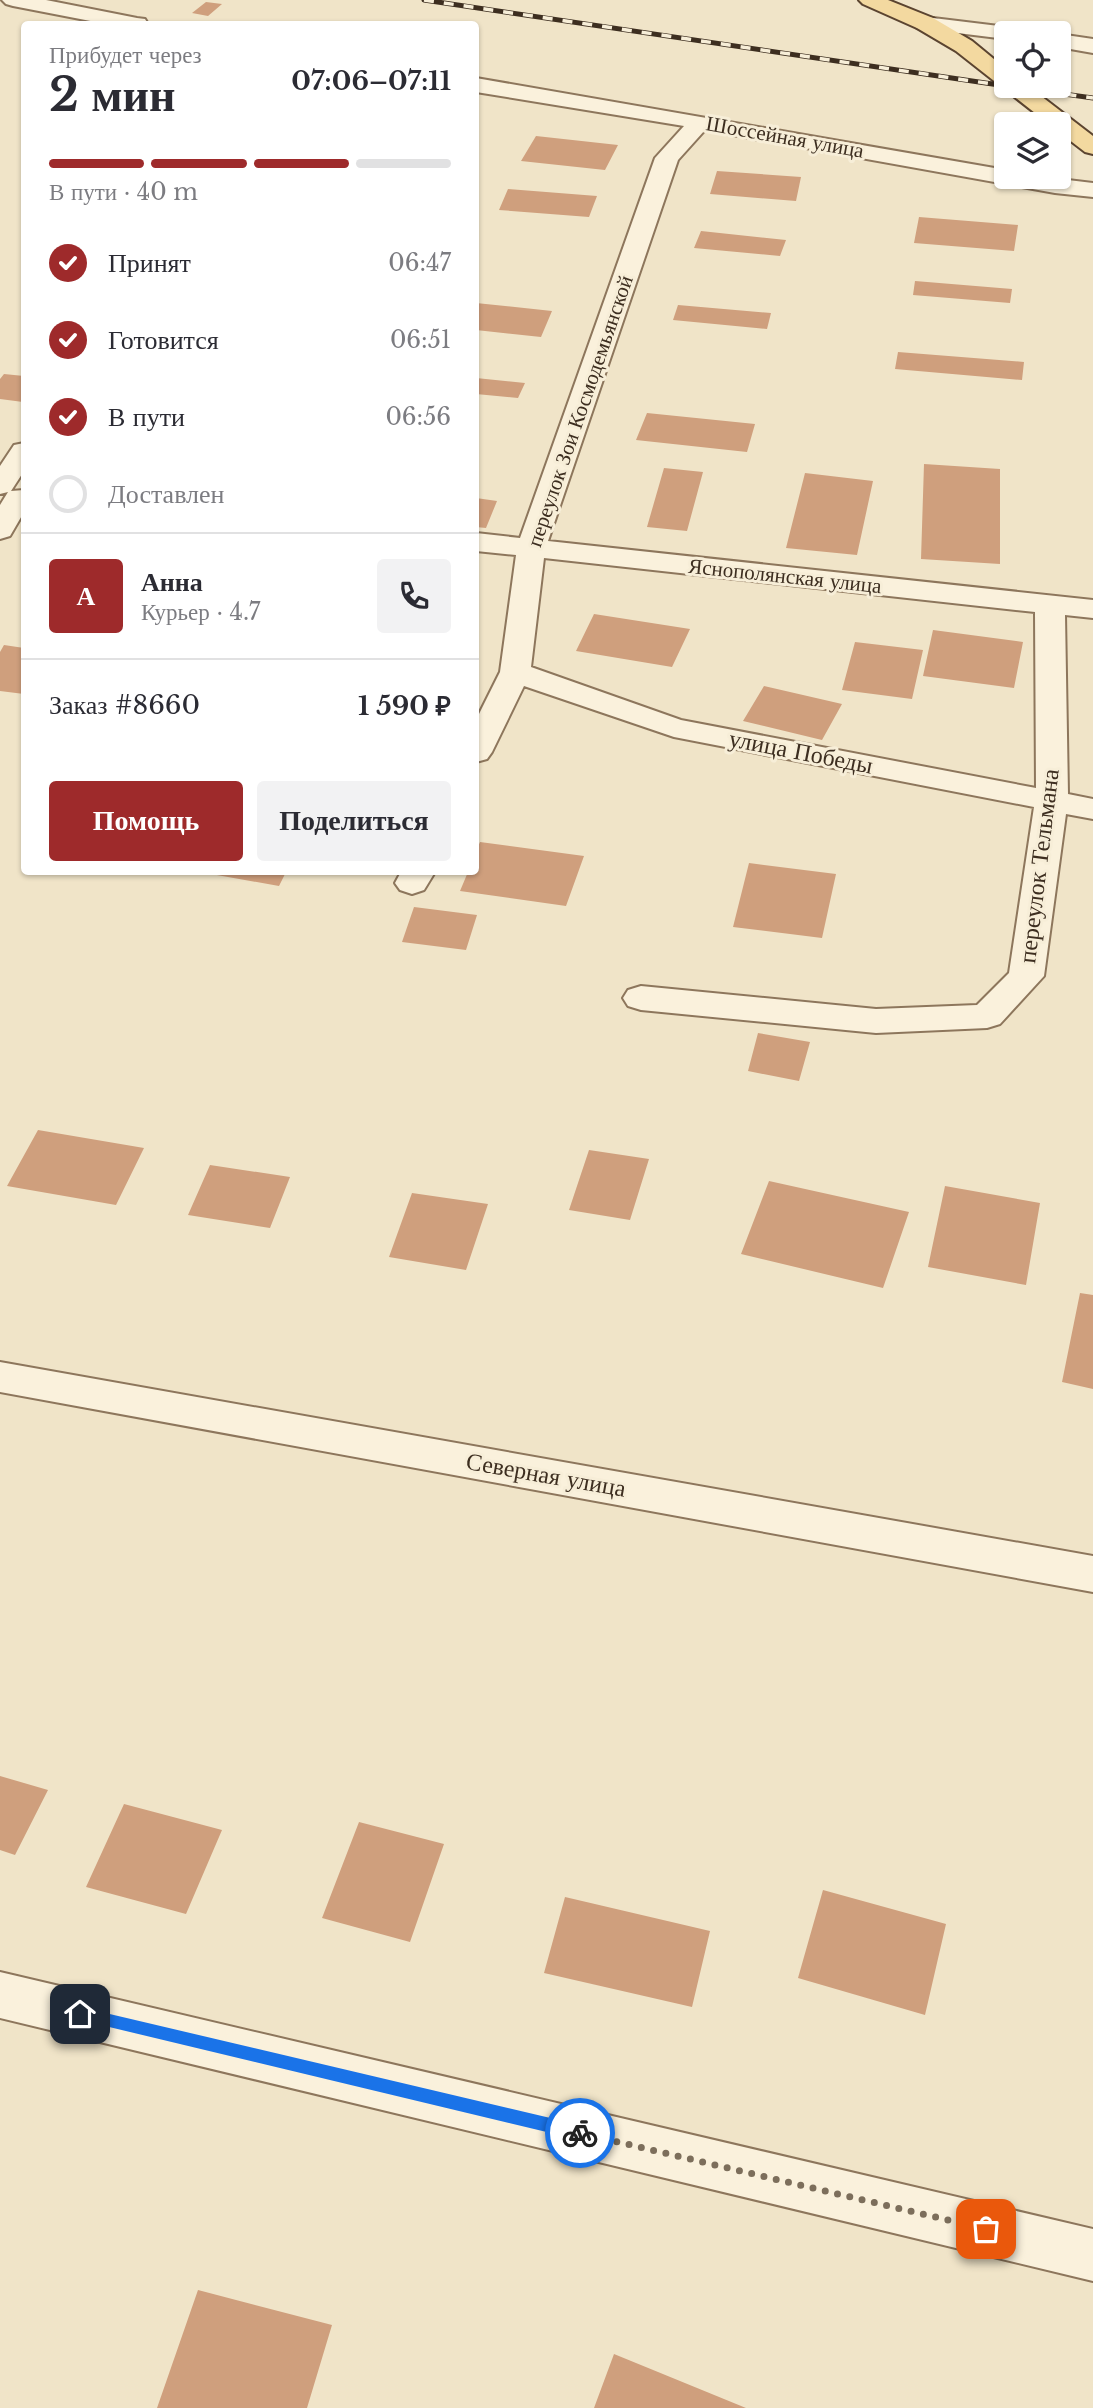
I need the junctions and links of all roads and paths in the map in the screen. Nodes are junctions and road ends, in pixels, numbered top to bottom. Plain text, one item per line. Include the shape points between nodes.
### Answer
1 (13, 0) edge
2 (870, 0) edge
3 (122, 21) edge
4 (925, 23) junction
5 (994, 31) edge
6 (1071, 43) edge
7 (1093, 46) edge
8 (994, 70) edge
9 (479, 85) edge
10 (1030, 98) edge
11 (700, 122) junction
12 (1093, 147) edge
13 (1093, 190) edge
14 (21, 461) edge
15 (11, 494) edge
16 (0, 530) edge
17 (479, 542) edge
18 (531, 548) junction
19 (1050, 605) junction
20 (1093, 609) edge
21 (515, 672) junction
22 (479, 746) edge
23 (1052, 799) junction
24 (1093, 809) edge
25 (641, 998) dead end
26 (0, 1377) edge
27 (1093, 1574) edge
28 (0, 1994) edge
29 (1093, 2255) edge

1 - 3 street
2 - 4 main road
4 - 5 street
4 - 8 main road
6 - 7 street
9 - 11 street, Шоссейная улица
10 - 12 main road
11 - 13 street, Шоссейная улица
11 - 18 street, переулок Зои Космодемьянской via 667,158
14 - 15 street
15 - 16 street
17 - 18 street, Яснополянская улица
18 - 19 street, Яснополянская улица
18 - 21 street, переулок Зои Космодемьянской
19 - 20 street, Яснополянская улица
19 - 23 street, переулок Тельмана
21 - 22 street, переулок Зои Космодемьянской
21 - 23 street, улица Победы via 674,728
23 - 24 street, улица Победы
23 - 25 street, переулок Тельмана via 1026,976 987,1016 876,1021
26 - 27 street, Северная улица
28 - 29 street

